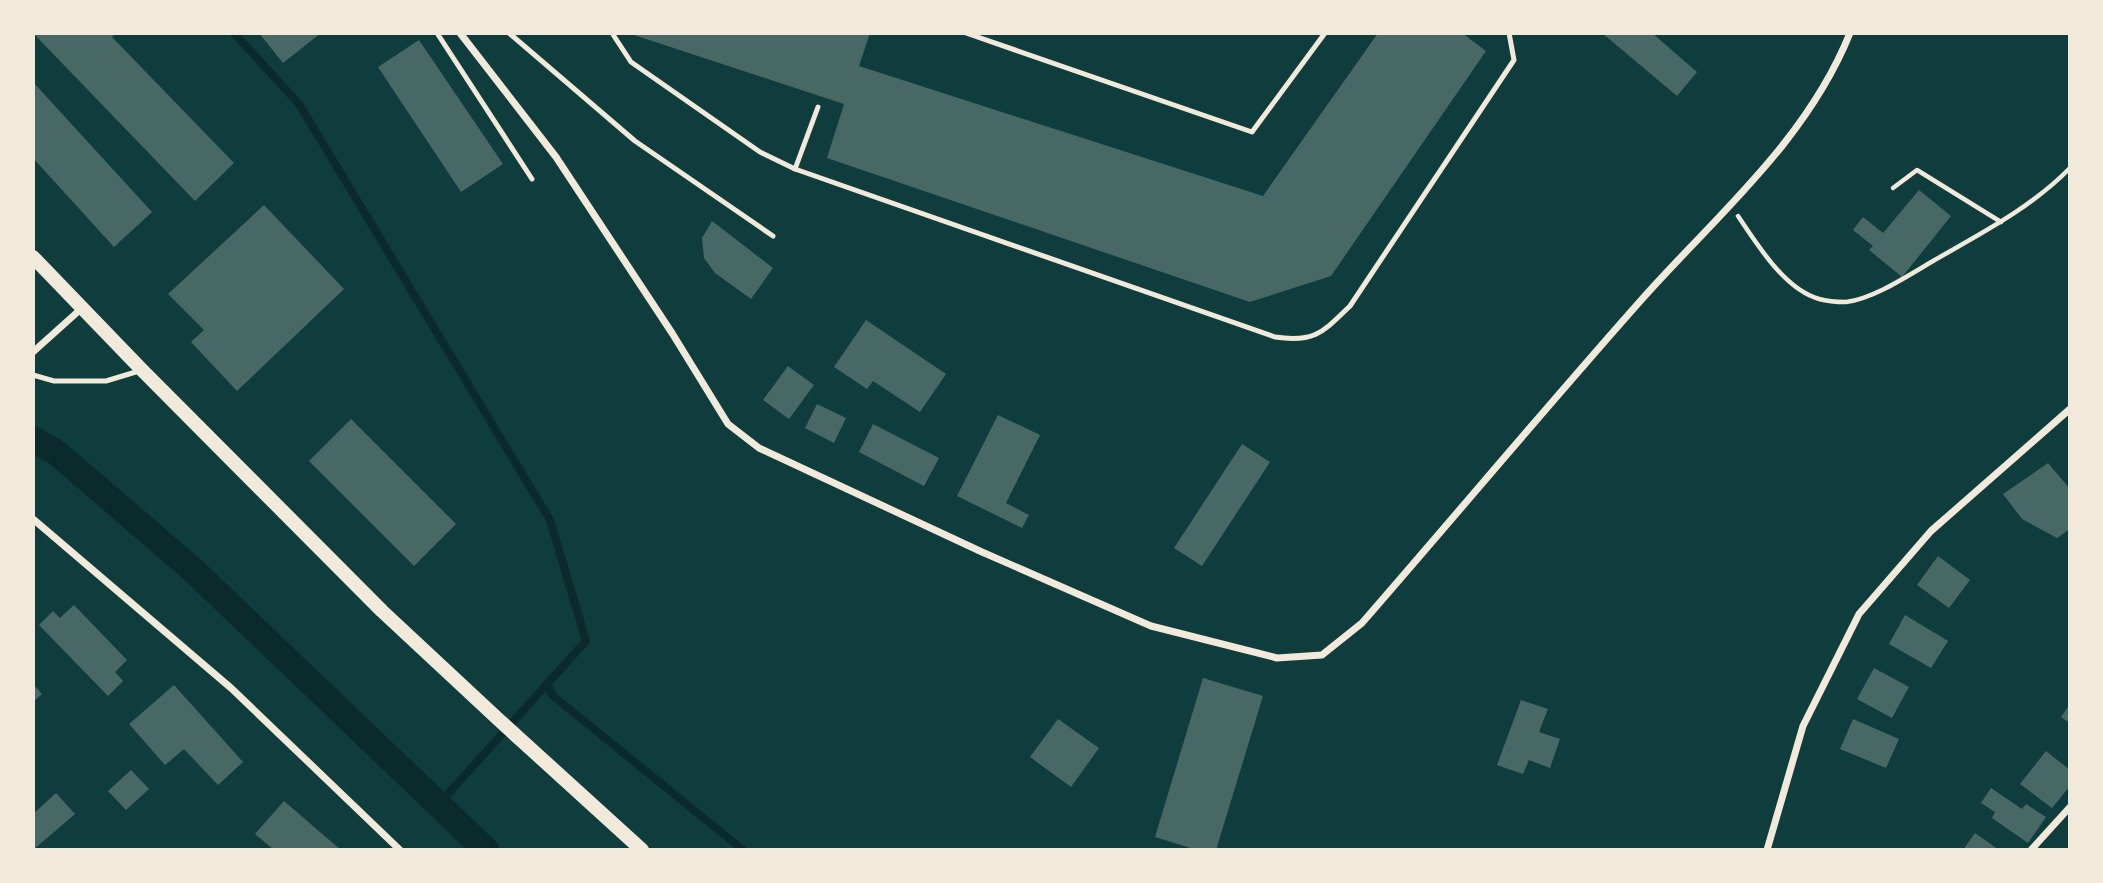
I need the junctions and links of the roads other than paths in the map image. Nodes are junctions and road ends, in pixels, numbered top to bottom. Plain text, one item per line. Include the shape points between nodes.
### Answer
1 (437, 33) edge
2 (460, 33) edge
3 (509, 33) edge
4 (612, 33) edge
5 (966, 33) edge
6 (1325, 33) edge
7 (1509, 33) edge
8 (1850, 33) edge
9 (818, 107) dead end
10 (795, 169) junction
11 (532, 179) dead end
12 (773, 236) dead end
13 (33, 257) edge
14 (83, 306) junction
15 (33, 352) edge
16 (142, 370) junction
17 (33, 375) edge
18 (2070, 409) edge
19 (33, 519) edge
20 (2070, 807) edge
21 (400, 850) edge
22 (642, 850) edge
23 (1767, 850) edge
24 (2031, 850) edge

1 - 11 lane
2 - 8 street via 556,157 728,424 759,448 1151,626 1277,658 1321,655 1362,623 1644,297 1732,207 1795,131 1821,93
3 - 12 lane via 635,141
4 - 10 lane via 631,62 760,152
5 - 6 lane via 1252,132
7 - 10 lane via 1514,60 1350,306 1322,332 1297,340 1262,332
9 - 10 lane
13 - 14 main road
14 - 15 street
14 - 16 main road
16 - 17 lane via 106,381 54,381
16 - 22 main road via 382,611
18 - 23 street via 1931,531 1859,614 1803,726
19 - 21 street via 231,688
20 - 24 street

